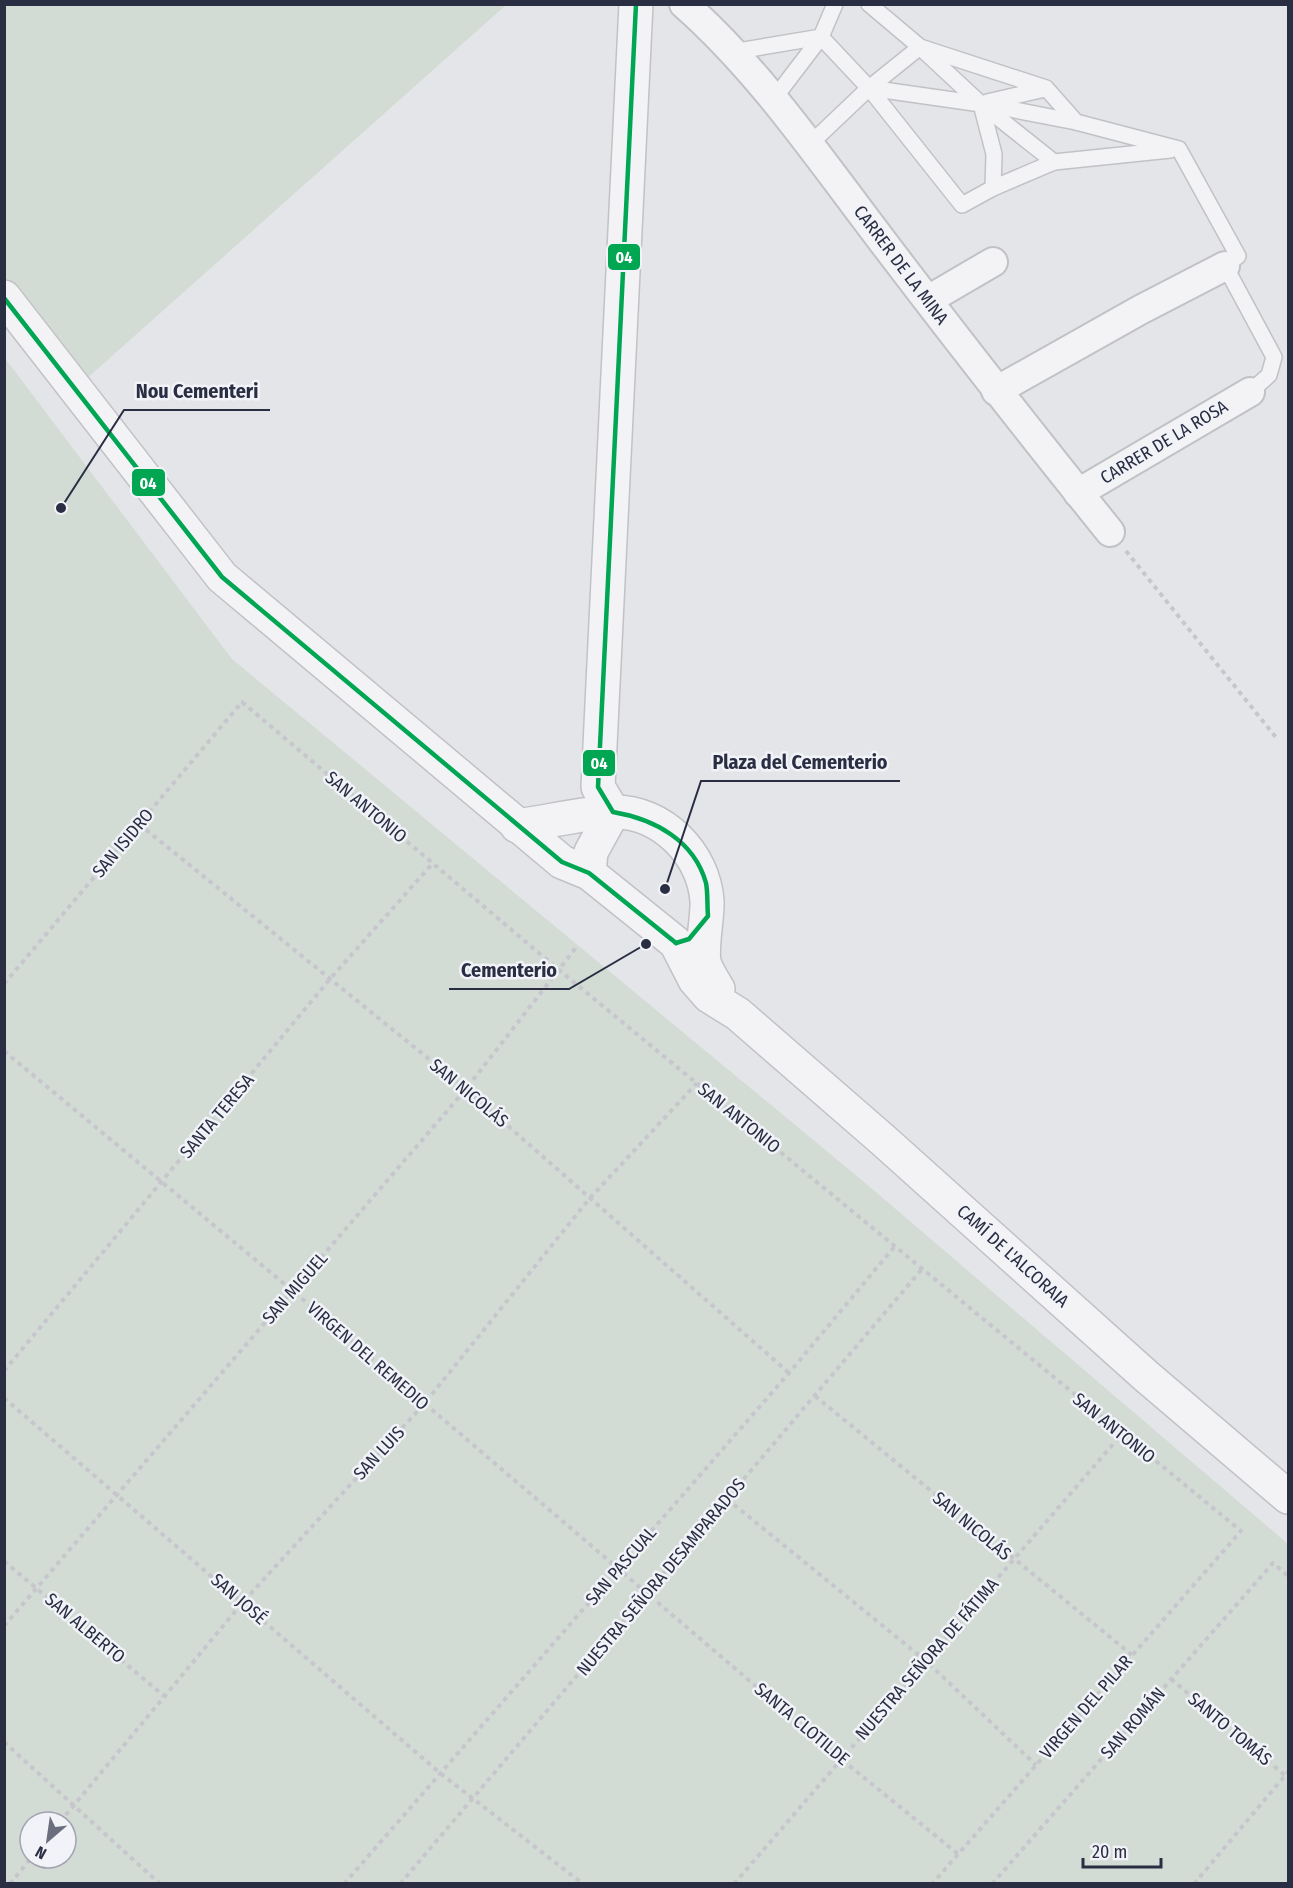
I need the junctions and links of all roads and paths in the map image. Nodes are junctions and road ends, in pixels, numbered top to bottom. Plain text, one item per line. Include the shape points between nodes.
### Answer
1 (636, 4) edge
2 (684, 4) edge
3 (835, 4) edge
4 (869, 4) edge
5 (821, 37) junction
6 (920, 47) junction
7 (732, 52) junction
8 (869, 88) junction
9 (1046, 88) junction
10 (773, 100) junction
11 (981, 104) junction
12 (1076, 122) junction
13 (809, 145) junction
14 (1179, 149) junction
15 (1054, 162) junction
16 (993, 188) junction
17 (993, 262) dead end
18 (1225, 266) junction
19 (4, 297) edge
20 (928, 300) junction
21 (996, 391) junction
22 (1250, 392) joint
23 (1078, 493) junction
24 (1110, 532) joint
25 (242, 702) joint
26 (1278, 740) dead end
27 (613, 812) junction
28 (139, 824) junction
29 (517, 826) junction
30 (433, 863) junction
31 (589, 873) junction
32 (708, 916) junction
33 (676, 943) junction
34 (578, 945) dead end
35 (560, 970) junction
36 (330, 979) junction
37 (4, 984) edge
38 (738, 1014) junction
39 (4, 1051) edge
40 (697, 1083) junction
41 (466, 1089) junction
42 (162, 1182) junction
43 (590, 1198) junction
44 (895, 1246) junction
45 (922, 1269) junction
46 (293, 1291) junction
47 (4, 1371) edge
48 (789, 1373) junction
49 (814, 1396) junction
50 (4, 1398) edge
51 (424, 1404) junction
52 (1121, 1435) junction
53 (118, 1494) junction
54 (1288, 1497) edge
55 (727, 1499) junction
56 (1241, 1531) joint
57 (1013, 1560) junction
58 (4, 1561) edge
59 (617, 1570) junction
60 (1288, 1576) edge
61 (37, 1588) junction
62 (648, 1593) junction
63 (243, 1602) junction
64 (4, 1626) edge
65 (1132, 1655) junction
66 (926, 1661) junction
67 (1171, 1679) junction
68 (165, 1696) junction
69 (4, 1742) edge
70 (841, 1759) junction
71 (1036, 1765) junction
72 (440, 1773) junction
73 (1287, 1775) edge
74 (474, 1798) junction
75 (74, 1805) junction
76 (70, 1810) edge
77 (958, 1854) junction
78 (21, 1870) edge
79 (10, 1884) edge
80 (160, 1884) edge
81 (344, 1884) edge
82 (400, 1884) edge
83 (583, 1884) edge
84 (734, 1884) edge
85 (932, 1884) edge
86 (992, 1884) edge
87 (1194, 1884) edge

1 - 27 street via 598,787
2 - 7 street, CARRER DE LA MINA
3 - 5 lane
4 - 6 lane
5 - 7 lane
5 - 8 lane
5 - 10 lane
6 - 8 lane
6 - 9 lane
6 - 11 lane
7 - 10 street, CARRER DE LA MINA
8 - 11 lane
8 - 13 lane
8 - 16 lane via 962,205
9 - 11 lane
9 - 12 lane
10 - 13 street, CARRER DE LA MINA
11 - 12 lane
11 - 15 lane
11 - 16 lane via 994,154
12 - 14 lane
13 - 20 street, CARRER DE LA MINA
14 - 15 lane
14 - 18 lane via 1238,256
15 - 16 lane
17 - 20 street
18 - 21 street
18 - 22 lane via 1274,357 1269,375
19 - 29 street via 222,577
20 - 21 street, CARRER DE LA MINA
21 - 23 street, CARRER DE LA MINA
22 - 23 street, CARRER DE LA ROSA
23 - 24 street, CARRER DE LA MINA
24 - 26 path
25 - 28 path, SAN ISIDRO
25 - 30 path, SAN ANTONIO
27 - 29 street
27 - 31 street via 591,852
27 - 32 street via 635,814 668,831 692,853 706,883
28 - 36 path, SAN NICOLÁS
28 - 37 path, SAN ISIDRO
29 - 31 street via 562,862
30 - 35 path, SAN ANTONIO
30 - 36 path, SANTA TERESA
31 - 33 street
32 - 33 street via 689,939
32 - 38 street via 704,963
33 - 38 street via 694,980 709,996
34 - 35 path, SAN MIGUEL
35 - 40 path, SAN ANTONIO
35 - 41 path, SAN MIGUEL
36 - 41 path, SAN NICOLÁS
36 - 42 path, SANTA TERESA
38 - 54 street, CAMÍ DE L'ALCORAIA
39 - 42 path, VIRGEN DEL REMEDIO
40 - 43 path, SAN LUIS
40 - 44 path, SAN ANTONIO
41 - 43 path, SAN NICOLÁS
41 - 46 path, SAN MIGUEL
42 - 46 path, VIRGEN DEL REMEDIO
42 - 47 path, SANTA TERESA
43 - 48 path, SAN NICOLÁS
43 - 51 path, SAN LUIS
44 - 45 path, SAN ANTONIO
44 - 48 path, SAN PASCUAL
45 - 49 path, NUESTRA SEÑORA DESAMPARADOS
45 - 52 path, SAN ANTONIO
46 - 51 path, VIRGEN DEL REMEDIO
46 - 53 path, SAN MIGUEL
48 - 59 path, SAN PASCUAL
49 - 55 path, NUESTRA SEÑORA DESAMPARADOS
49 - 57 path, SAN NICOLÁS
50 - 53 path, SAN JOSÉ
51 - 59 path, VIRGEN DEL REMEDIO
51 - 63 path, SAN LUIS
52 - 56 path, SAN ANTONIO
52 - 57 path, NUESTRA SEÑORA DE FÁTIMA
53 - 61 path, SAN MIGUEL
53 - 63 path, SAN JOSÉ
55 - 62 path, NUESTRA SEÑORA DESAMPARADOS
55 - 66 path
56 - 65 path, VIRGEN DEL PILAR
57 - 65 path, SAN NICOLÁS
57 - 66 path, NUESTRA SEÑORA DE FÁTIMA
58 - 61 path, SAN ALBERTO
59 - 62 path, VIRGEN DEL REMEDIO
59 - 72 path, SAN PASCUAL
60 - 67 path, SAN ROMÁN via 1274,1563
61 - 64 path, SAN MIGUEL
61 - 68 path, SAN ALBERTO
62 - 70 path, SANTA CLOTILDE
62 - 74 path, NUESTRA SEÑORA DESAMPARADOS
63 - 68 path, SAN LUIS
63 - 72 path, SAN JOSÉ
65 - 71 path, VIRGEN DEL PILAR
66 - 70 path, NUESTRA SEÑORA DE FÁTIMA
66 - 71 path
67 - 73 path, SANTO TOMÁS
67 - 86 path, SAN ROMÁN
68 - 75 path, SAN LUIS
69 - 75 path
70 - 77 path, SANTA CLOTILDE
70 - 84 path, NUESTRA SEÑORA DE FÁTIMA
71 - 77 path, VIRGEN DEL PILAR
72 - 74 path, SAN JOSÉ
72 - 81 path, SAN PASCUAL
73 - 87 path
74 - 82 path, NUESTRA SEÑORA DESAMPARADOS
74 - 83 path, SAN JOSÉ
75 - 76 path, SAN LUIS
75 - 80 path
77 - 85 path, VIRGEN DEL PILAR
78 - 79 path

